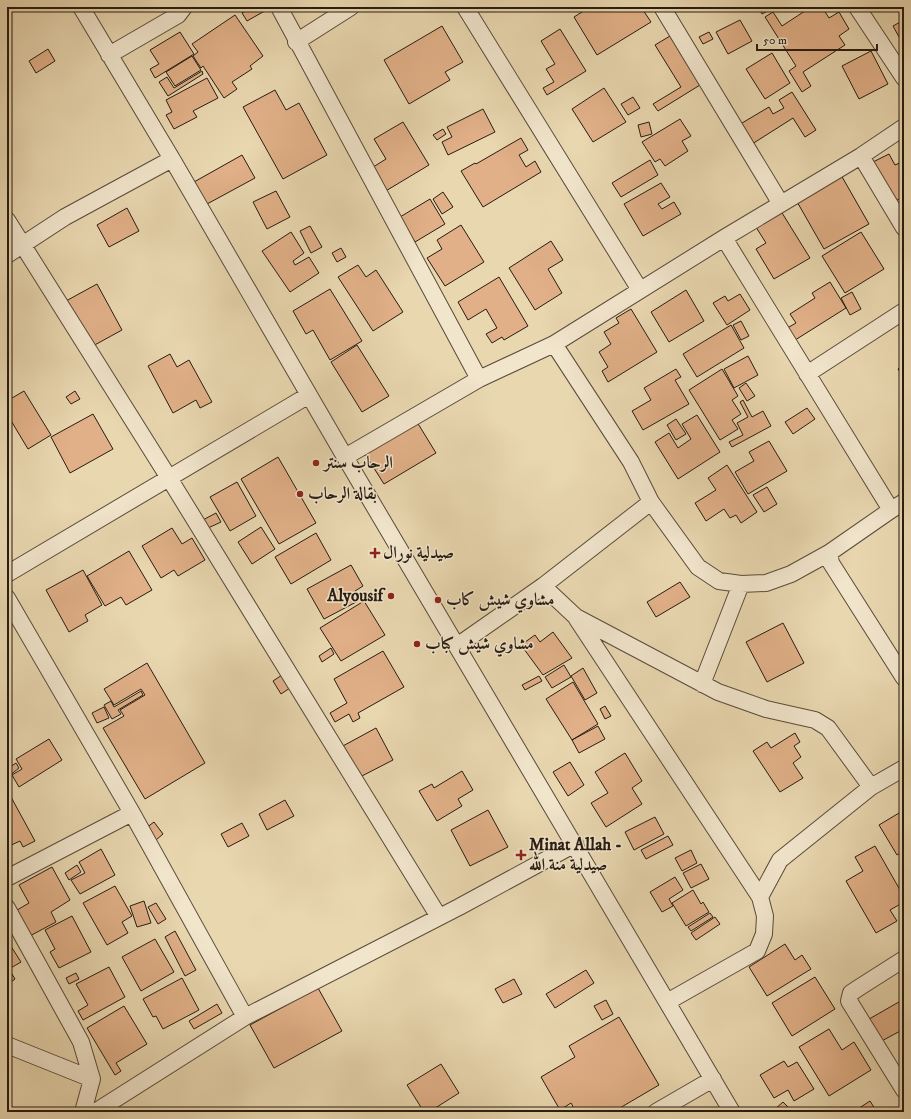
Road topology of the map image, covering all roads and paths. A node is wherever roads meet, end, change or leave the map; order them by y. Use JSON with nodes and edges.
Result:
{"nodes":[{"id":1,"x":81,"y":7,"type":"edge"},
{"id":2,"x":184,"y":7,"type":"edge"},
{"id":3,"x":279,"y":7,"type":"edge"},
{"id":4,"x":351,"y":7,"type":"edge"},
{"id":5,"x":465,"y":7,"type":"edge"},
{"id":6,"x":662,"y":7,"type":"edge"},
{"id":7,"x":857,"y":7,"type":"edge"},
{"id":8,"x":296,"y":42,"type":"junction"},
{"id":9,"x":109,"y":55,"type":"junction"},
{"id":10,"x":904,"y":78,"type":"edge"},
{"id":11,"x":904,"y":127,"type":"edge"},
{"id":12,"x":861,"y":156,"type":"junction"},
{"id":13,"x":172,"y":159,"type":"junction"},
{"id":14,"x":781,"y":204,"type":"junction"},
{"id":15,"x":7,"y":220,"type":"edge"},
{"id":16,"x":904,"y":228,"type":"edge"},
{"id":17,"x":724,"y":238,"type":"junction"},
{"id":18,"x":23,"y":245,"type":"junction"},
{"id":19,"x":7,"y":254,"type":"edge"},
{"id":20,"x":640,"y":290,"type":"junction"},
{"id":21,"x":904,"y":311,"type":"edge"},
{"id":22,"x":554,"y":344,"type":"junction"},
{"id":23,"x":807,"y":374,"type":"junction"},
{"id":24,"x":479,"y":379,"type":"junction"},
{"id":25,"x":309,"y":395,"type":"junction"},
{"id":26,"x":345,"y":457,"type":"junction"},
{"id":27,"x":169,"y":478,"type":"junction"},
{"id":28,"x":651,"y":502,"type":"junction"},
{"id":29,"x":897,"y":506,"type":"edge"},
{"id":30,"x":829,"y":553,"type":"junction"},
{"id":31,"x":7,"y":574,"type":"edge"},
{"id":32,"x":741,"y":584,"type":"junction"},
{"id":33,"x":543,"y":586,"type":"junction"},
{"id":34,"x":7,"y":598,"type":"edge"},
{"id":35,"x":576,"y":617,"type":"junction"},
{"id":36,"x":458,"y":646,"type":"junction"},
{"id":37,"x":904,"y":678,"type":"edge"},
{"id":38,"x":702,"y":684,"type":"junction"},
{"id":39,"x":904,"y":768,"type":"edge"},
{"id":40,"x":872,"y":787,"type":"junction"},
{"id":41,"x":132,"y":813,"type":"junction"},
{"id":42,"x":575,"y":844,"type":"junction"},
{"id":43,"x":7,"y":878,"type":"edge"},
{"id":44,"x":760,"y":897,"type":"junction"},
{"id":45,"x":7,"y":908,"type":"edge"},
{"id":46,"x":439,"y":917,"type":"junction"},
{"id":47,"x":904,"y":959,"type":"edge"},
{"id":48,"x":667,"y":1002,"type":"junction"},
{"id":49,"x":245,"y":1017,"type":"junction"},
{"id":50,"x":7,"y":1045,"type":"edge"},
{"id":51,"x":92,"y":1079,"type":"junction"},
{"id":52,"x":713,"y":1079,"type":"junction"},
{"id":53,"x":904,"y":1090,"type":"edge"},
{"id":54,"x":83,"y":1112,"type":"edge"},
{"id":55,"x":95,"y":1112,"type":"edge"},
{"id":56,"x":656,"y":1112,"type":"edge"},
{"id":57,"x":732,"y":1112,"type":"edge"}],
"edges":[{"from":1,"to":9,"type":"street"},
{"from":2,"to":9,"type":"street"},
{"from":3,"to":8,"type":"street"},
{"from":4,"to":8,"type":"street"},
{"from":5,"to":20,"type":"street"},
{"from":6,"to":14,"type":"street"},
{"from":7,"to":10,"type":"street"},
{"from":8,"to":24,"type":"street"},
{"from":9,"to":13,"type":"street"},
{"from":11,"to":12,"type":"street"},
{"from":12,"to":14,"type":"street"},
{"from":12,"to":16,"type":"street"},
{"from":13,"to":18,"type":"street"},
{"from":13,"to":25,"type":"street"},
{"from":14,"to":17,"type":"street"},
{"from":15,"to":18,"type":"street"},
{"from":17,"to":20,"type":"street"},
{"from":17,"to":23,"type":"street"},
{"from":18,"to":19,"type":"street"},
{"from":18,"to":27,"type":"street"},
{"from":20,"to":22,"type":"street"},
{"from":21,"to":23,"type":"street"},
{"from":22,"to":24,"type":"street"},
{"from":22,"to":28,"type":"street"},
{"from":23,"to":29,"type":"street"},
{"from":24,"to":26,"type":"street"},
{"from":25,"to":26,"type":"street"},
{"from":25,"to":27,"type":"street"},
{"from":26,"to":36,"type":"street"},
{"from":27,"to":31,"type":"street"},
{"from":27,"to":46,"type":"street"},
{"from":28,"to":32,"type":"street"},
{"from":28,"to":33,"type":"street"},
{"from":29,"to":30,"type":"street"},
{"from":30,"to":32,"type":"street"},
{"from":30,"to":37,"type":"street"},
{"from":32,"to":38,"type":"street"},
{"from":33,"to":35,"type":"street"},
{"from":33,"to":36,"type":"street"},
{"from":34,"to":41,"type":"street"},
{"from":35,"to":38,"type":"street"},
{"from":35,"to":44,"type":"street"},
{"from":36,"to":42,"type":"street"},
{"from":38,"to":40,"type":"street"},
{"from":39,"to":40,"type":"street"},
{"from":40,"to":44,"type":"street"},
{"from":41,"to":43,"type":"street"},
{"from":41,"to":49,"type":"street"},
{"from":42,"to":46,"type":"street"},
{"from":42,"to":48,"type":"street"},
{"from":44,"to":48,"type":"street"},
{"from":45,"to":51,"type":"street"},
{"from":46,"to":49,"type":"street"},
{"from":47,"to":53,"type":"street"},
{"from":48,"to":52,"type":"street"},
{"from":49,"to":55,"type":"street"},
{"from":50,"to":51,"type":"street"},
{"from":51,"to":54,"type":"street"},
{"from":52,"to":56,"type":"street"},
{"from":52,"to":57,"type":"street"}]}
